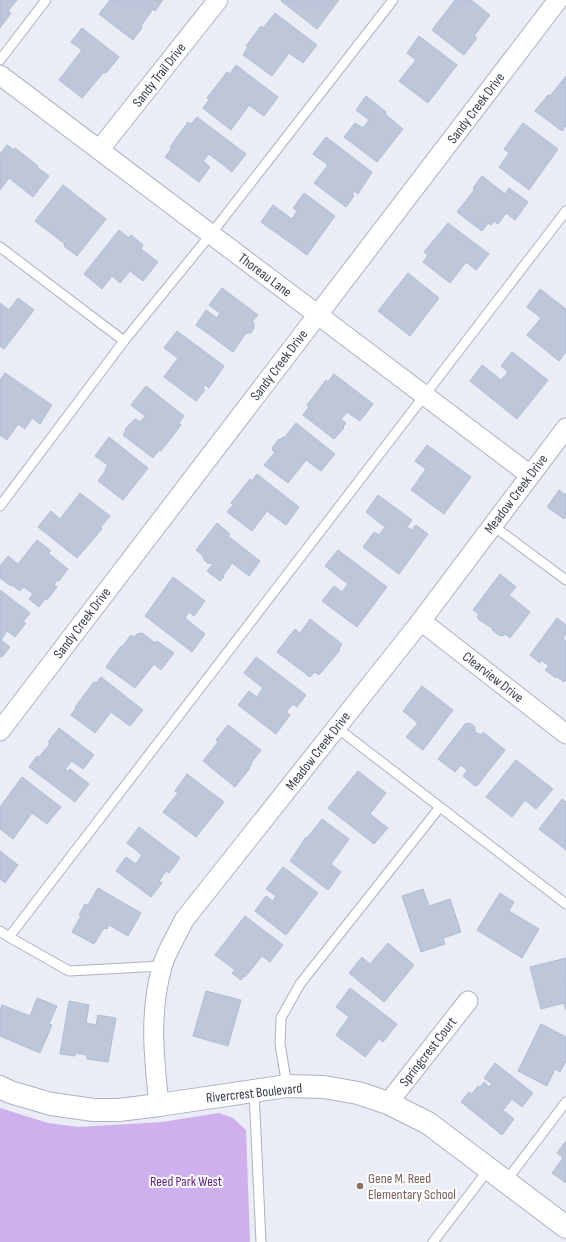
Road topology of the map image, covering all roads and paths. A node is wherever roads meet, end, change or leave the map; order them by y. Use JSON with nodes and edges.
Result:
{"nodes":[{"id":1,"x":46,"y":0,"type":"edge"},
{"id":2,"x":218,"y":0,"type":"edge"},
{"id":3,"x":393,"y":0,"type":"edge"},
{"id":4,"x":558,"y":0,"type":"edge"},
{"id":5,"x":0,"y":60,"type":"edge"},
{"id":6,"x":0,"y":75,"type":"edge"},
{"id":7,"x":99,"y":150,"type":"junction"},
{"id":8,"x":566,"y":212,"type":"edge"},
{"id":9,"x":211,"y":234,"type":"junction"},
{"id":10,"x":0,"y":247,"type":"edge"},
{"id":11,"x":318,"y":315,"type":"junction"},
{"id":12,"x":124,"y":341,"type":"junction"},
{"id":13,"x":424,"y":396,"type":"junction"},
{"id":14,"x":566,"y":428,"type":"edge"},
{"id":15,"x":530,"y":475,"type":"junction"},
{"id":16,"x":0,"y":506,"type":"edge"},
{"id":17,"x":492,"y":525,"type":"junction"},
{"id":18,"x":566,"y":580,"type":"edge"},
{"id":19,"x":421,"y":621,"type":"junction"},
{"id":20,"x":336,"y":727,"type":"junction"},
{"id":21,"x":0,"y":731,"type":"edge"},
{"id":22,"x":566,"y":734,"type":"edge"},
{"id":23,"x":440,"y":807,"type":"junction"},
{"id":24,"x":566,"y":904,"type":"edge"},
{"id":25,"x":0,"y":931,"type":"edge"},
{"id":26,"x":9,"y":938,"type":"junction"},
{"id":27,"x":162,"y":966,"type":"junction"},
{"id":28,"x":468,"y":1001,"type":"dead end"},
{"id":29,"x":287,"y":1086,"type":"junction"},
{"id":30,"x":0,"y":1087,"type":"edge"},
{"id":31,"x":254,"y":1091,"type":"junction"},
{"id":32,"x":566,"y":1102,"type":"edge"},
{"id":33,"x":388,"y":1103,"type":"junction"},
{"id":34,"x":159,"y":1105,"type":"junction"},
{"id":35,"x":498,"y":1175,"type":"junction"},
{"id":36,"x":566,"y":1227,"type":"edge"},
{"id":37,"x":261,"y":1242,"type":"edge"},
{"id":38,"x":433,"y":1242,"type":"edge"}],
"edges":[{"from":1,"to":5,"type":"lane"},
{"from":2,"to":7,"type":"street","name":"Sandy Trail Drive"},
{"from":3,"to":9,"type":"lane"},
{"from":4,"to":11,"type":"street","name":"Sandy Creek Drive"},
{"from":6,"to":7,"type":"street","name":"Thoreau Lane"},
{"from":7,"to":9,"type":"street","name":"Thoreau Lane"},
{"from":8,"to":13,"type":"lane"},
{"from":9,"to":11,"type":"street","name":"Thoreau Lane"},
{"from":9,"to":12,"type":"lane"},
{"from":10,"to":12,"type":"lane"},
{"from":11,"to":13,"type":"street","name":"Thoreau Lane"},
{"from":11,"to":21,"type":"street","name":"Sandy Creek Drive"},
{"from":12,"to":16,"type":"lane"},
{"from":13,"to":15,"type":"street","name":"Thoreau Lane"},
{"from":13,"to":26,"type":"lane"},
{"from":14,"to":15,"type":"street","name":"Meadow Creek Drive"},
{"from":15,"to":17,"type":"street","name":"Meadow Creek Drive"},
{"from":17,"to":18,"type":"lane"},
{"from":17,"to":19,"type":"street","name":"Meadow Creek Drive"},
{"from":19,"to":20,"type":"street","name":"Meadow Creek Drive"},
{"from":19,"to":22,"type":"street","name":"Clearview Drive"},
{"from":20,"to":23,"type":"lane"},
{"from":20,"to":27,"type":"street","name":"Meadow Creek Drive"},
{"from":23,"to":24,"type":"lane"},
{"from":23,"to":29,"type":"lane"},
{"from":25,"to":26,"type":"lane"},
{"from":26,"to":27,"type":"lane"},
{"from":27,"to":34,"type":"street","name":"Meadow Creek Drive"},
{"from":28,"to":33,"type":"street","name":"Springcrest Court"},
{"from":29,"to":31,"type":"street","name":"Rivercrest Boulevard"},
{"from":29,"to":33,"type":"street","name":"Rivercrest Boulevard"},
{"from":30,"to":34,"type":"street","name":"Rivercrest Boulevard"},
{"from":31,"to":34,"type":"street","name":"Rivercrest Boulevard"},
{"from":31,"to":37,"type":"lane"},
{"from":32,"to":35,"type":"lane"},
{"from":33,"to":35,"type":"street","name":"Rivercrest Boulevard"},
{"from":35,"to":36,"type":"street","name":"Rivercrest Boulevard"},
{"from":35,"to":38,"type":"lane"}]}
